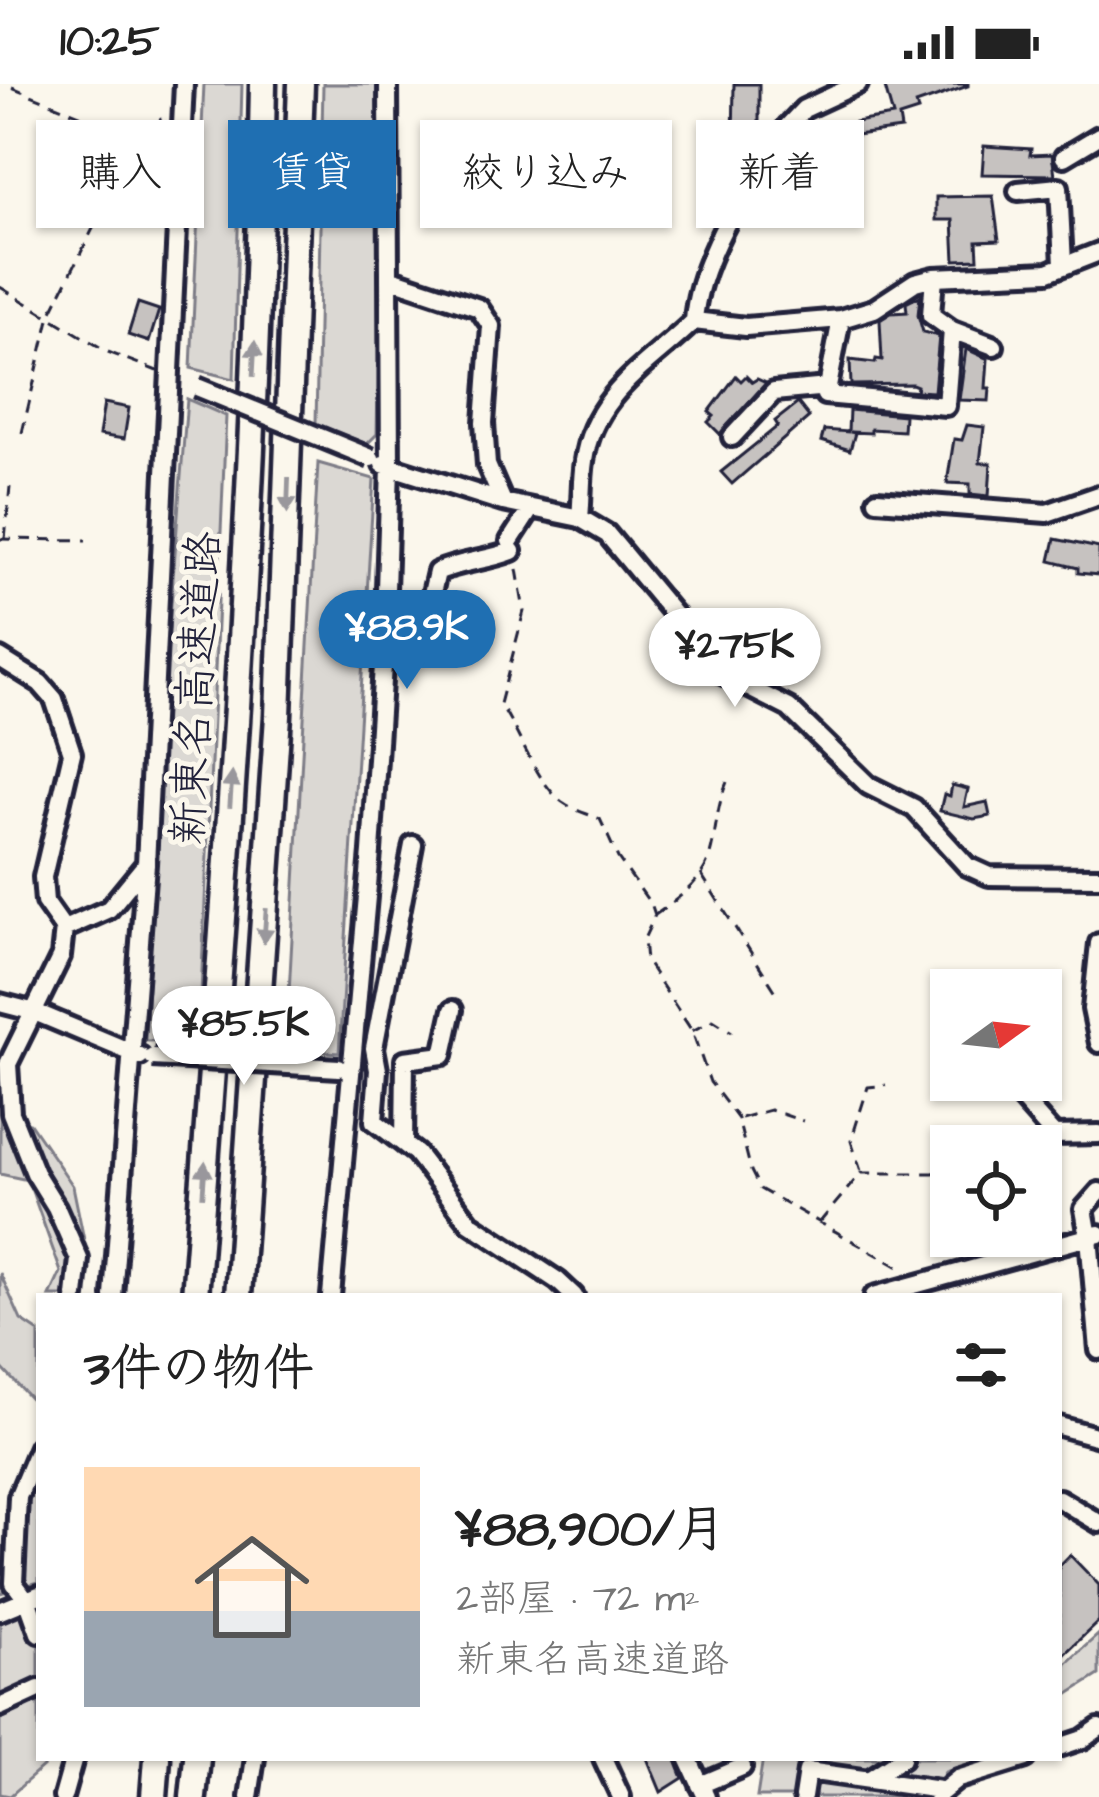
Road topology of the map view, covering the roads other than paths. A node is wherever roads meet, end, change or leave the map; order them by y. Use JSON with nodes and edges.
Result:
{"nodes":[{"id":1,"x":184,"y":84,"type":"edge"},
{"id":2,"x":263,"y":84,"type":"edge"},
{"id":3,"x":301,"y":84,"type":"edge"},
{"id":4,"x":388,"y":84,"type":"edge"},
{"id":5,"x":858,"y":84,"type":"edge"},
{"id":6,"x":1099,"y":136,"type":"edge"},
{"id":7,"x":1064,"y":157,"type":"dead end"},
{"id":8,"x":1018,"y":191,"type":"dead end"},
{"id":9,"x":1099,"y":252,"type":"edge"},
{"id":10,"x":1063,"y":264,"type":"junction"},
{"id":11,"x":934,"y":277,"type":"junction"},
{"id":12,"x":389,"y":278,"type":"junction"},
{"id":13,"x":842,"y":319,"type":"junction"},
{"id":14,"x":694,"y":321,"type":"junction"},
{"id":15,"x":952,"y":330,"type":"junction"},
{"id":16,"x":994,"y":346,"type":"dead end"},
{"id":17,"x":172,"y":376,"type":"junction"},
{"id":18,"x":828,"y":387,"type":"junction"},
{"id":19,"x":731,"y":437,"type":"dead end"},
{"id":20,"x":389,"y":467,"type":"junction"},
{"id":21,"x":1099,"y":495,"type":"edge"},
{"id":22,"x":877,"y":500,"type":"dead end"},
{"id":23,"x":503,"y":502,"type":"junction"},
{"id":24,"x":530,"y":510,"type":"junction"},
{"id":25,"x":580,"y":518,"type":"junction"},
{"id":26,"x":384,"y":650,"type":"junction"},
{"id":27,"x":0,"y":658,"type":"edge"},
{"id":28,"x":413,"y":845,"type":"dead end"},
{"id":29,"x":146,"y":865,"type":"junction"},
{"id":30,"x":1099,"y":877,"type":"edge"},
{"id":31,"x":64,"y":929,"type":"junction"},
{"id":32,"x":1099,"y":944,"type":"edge"},
{"id":33,"x":0,"y":1003,"type":"edge"},
{"id":34,"x":453,"y":1010,"type":"dead end"},
{"id":35,"x":35,"y":1012,"type":"junction"},
{"id":36,"x":1099,"y":1043,"type":"edge"},
{"id":37,"x":143,"y":1056,"type":"junction"},
{"id":38,"x":345,"y":1068,"type":"junction"},
{"id":39,"x":378,"y":1070,"type":"junction"},
{"id":40,"x":1024,"y":1101,"type":"edge"},
{"id":41,"x":1099,"y":1111,"type":"edge"},
{"id":42,"x":1099,"y":1131,"type":"edge"},
{"id":43,"x":404,"y":1144,"type":"junction"},
{"id":44,"x":1099,"y":1192,"type":"edge"},
{"id":45,"x":1094,"y":1235,"type":"edge"},
{"id":46,"x":923,"y":1289,"type":"edge"},
{"id":47,"x":75,"y":1293,"type":"edge"},
{"id":48,"x":112,"y":1293,"type":"edge"},
{"id":49,"x":195,"y":1293,"type":"edge"},
{"id":50,"x":238,"y":1293,"type":"edge"},
{"id":51,"x":331,"y":1293,"type":"edge"},
{"id":52,"x":571,"y":1293,"type":"edge"},
{"id":53,"x":1099,"y":1351,"type":"edge"},
{"id":54,"x":1062,"y":1427,"type":"edge"},
{"id":55,"x":1099,"y":1437,"type":"edge"},
{"id":56,"x":36,"y":1455,"type":"edge"},
{"id":57,"x":1062,"y":1501,"type":"edge"},
{"id":58,"x":1099,"y":1523,"type":"edge"},
{"id":59,"x":33,"y":1598,"type":"edge"},
{"id":60,"x":3,"y":1606,"type":"edge"},
{"id":61,"x":36,"y":1690,"type":"edge"},
{"id":62,"x":0,"y":1708,"type":"edge"},
{"id":63,"x":1099,"y":1728,"type":"edge"},
{"id":64,"x":1062,"y":1746,"type":"edge"},
{"id":65,"x":73,"y":1761,"type":"edge"},
{"id":66,"x":157,"y":1761,"type":"edge"},
{"id":67,"x":197,"y":1761,"type":"edge"},
{"id":68,"x":255,"y":1761,"type":"edge"},
{"id":69,"x":604,"y":1761,"type":"edge"},
{"id":70,"x":689,"y":1761,"type":"edge"},
{"id":71,"x":897,"y":1761,"type":"edge"},
{"id":72,"x":1017,"y":1761,"type":"edge"},
{"id":73,"x":808,"y":1764,"type":"edge"},
{"id":74,"x":742,"y":1767,"type":"dead end"},
{"id":75,"x":870,"y":1779,"type":"junction"},
{"id":76,"x":890,"y":1790,"type":"edge"},
{"id":77,"x":703,"y":1791,"type":"edge"},
{"id":78,"x":938,"y":1794,"type":"edge"},
{"id":79,"x":63,"y":1797,"type":"edge"},
{"id":80,"x":154,"y":1797,"type":"edge"},
{"id":81,"x":193,"y":1797,"type":"edge"},
{"id":82,"x":249,"y":1797,"type":"edge"},
{"id":83,"x":621,"y":1797,"type":"edge"},
{"id":84,"x":803,"y":1797,"type":"edge"}],
"edges":[{"from":1,"to":17,"type":"street"},
{"from":49,"to":2,"type":"highway","name":"新東名高速道路","one_way":true},
{"from":3,"to":50,"type":"highway","name":"新東名高速道路","one_way":true},
{"from":4,"to":12,"type":"street"},
{"from":5,"to":14,"type":"street"},
{"from":6,"to":7,"type":"street"},
{"from":8,"to":10,"type":"street"},
{"from":9,"to":10,"type":"street"},
{"from":10,"to":11,"type":"street"},
{"from":11,"to":13,"type":"street"},
{"from":11,"to":15,"type":"street"},
{"from":12,"to":20,"type":"street"},
{"from":12,"to":23,"type":"street"},
{"from":13,"to":14,"type":"street"},
{"from":13,"to":18,"type":"street"},
{"from":14,"to":25,"type":"street"},
{"from":15,"to":16,"type":"street"},
{"from":15,"to":18,"type":"street"},
{"from":17,"to":20,"type":"street","bridge":true},
{"from":17,"to":29,"type":"street"},
{"from":18,"to":19,"type":"street"},
{"from":20,"to":23,"type":"street"},
{"from":20,"to":26,"type":"street"},
{"from":21,"to":22,"type":"street"},
{"from":23,"to":24,"type":"street"},
{"from":24,"to":25,"type":"street"},
{"from":24,"to":26,"type":"street"},
{"from":25,"to":30,"type":"street"},
{"from":26,"to":38,"type":"street"},
{"from":27,"to":31,"type":"street"},
{"from":28,"to":39,"type":"street"},
{"from":29,"to":31,"type":"street"},
{"from":29,"to":37,"type":"street"},
{"from":31,"to":35,"type":"street"},
{"from":32,"to":36,"type":"street"},
{"from":33,"to":35,"type":"street"},
{"from":34,"to":43,"type":"street"},
{"from":35,"to":37,"type":"street"},
{"from":35,"to":47,"type":"street"},
{"from":37,"to":38,"type":"street","bridge":true},
{"from":37,"to":48,"type":"street"},
{"from":38,"to":39,"type":"street"},
{"from":38,"to":51,"type":"street"},
{"from":39,"to":43,"type":"street"},
{"from":40,"to":42,"type":"street"},
{"from":41,"to":42,"type":"street"},
{"from":43,"to":52,"type":"street"},
{"from":44,"to":45,"type":"street"},
{"from":45,"to":46,"type":"street"},
{"from":45,"to":53,"type":"street"},
{"from":54,"to":55,"type":"street"},
{"from":56,"to":59,"type":"street"},
{"from":57,"to":58,"type":"street"},
{"from":59,"to":60,"type":"street"},
{"from":61,"to":62,"type":"street"},
{"from":63,"to":64,"type":"street"},
{"from":65,"to":79,"type":"street"},
{"from":66,"to":80,"type":"highway"},
{"from":67,"to":81,"type":"highway"},
{"from":68,"to":82,"type":"street"},
{"from":69,"to":83,"type":"street"},
{"from":70,"to":77,"type":"street"},
{"from":71,"to":75,"type":"street"},
{"from":72,"to":78,"type":"street"},
{"from":73,"to":75,"type":"street"},
{"from":73,"to":84,"type":"street"},
{"from":74,"to":77,"type":"street"},
{"from":75,"to":76,"type":"street"},
{"from":76,"to":78,"type":"street"}]}
